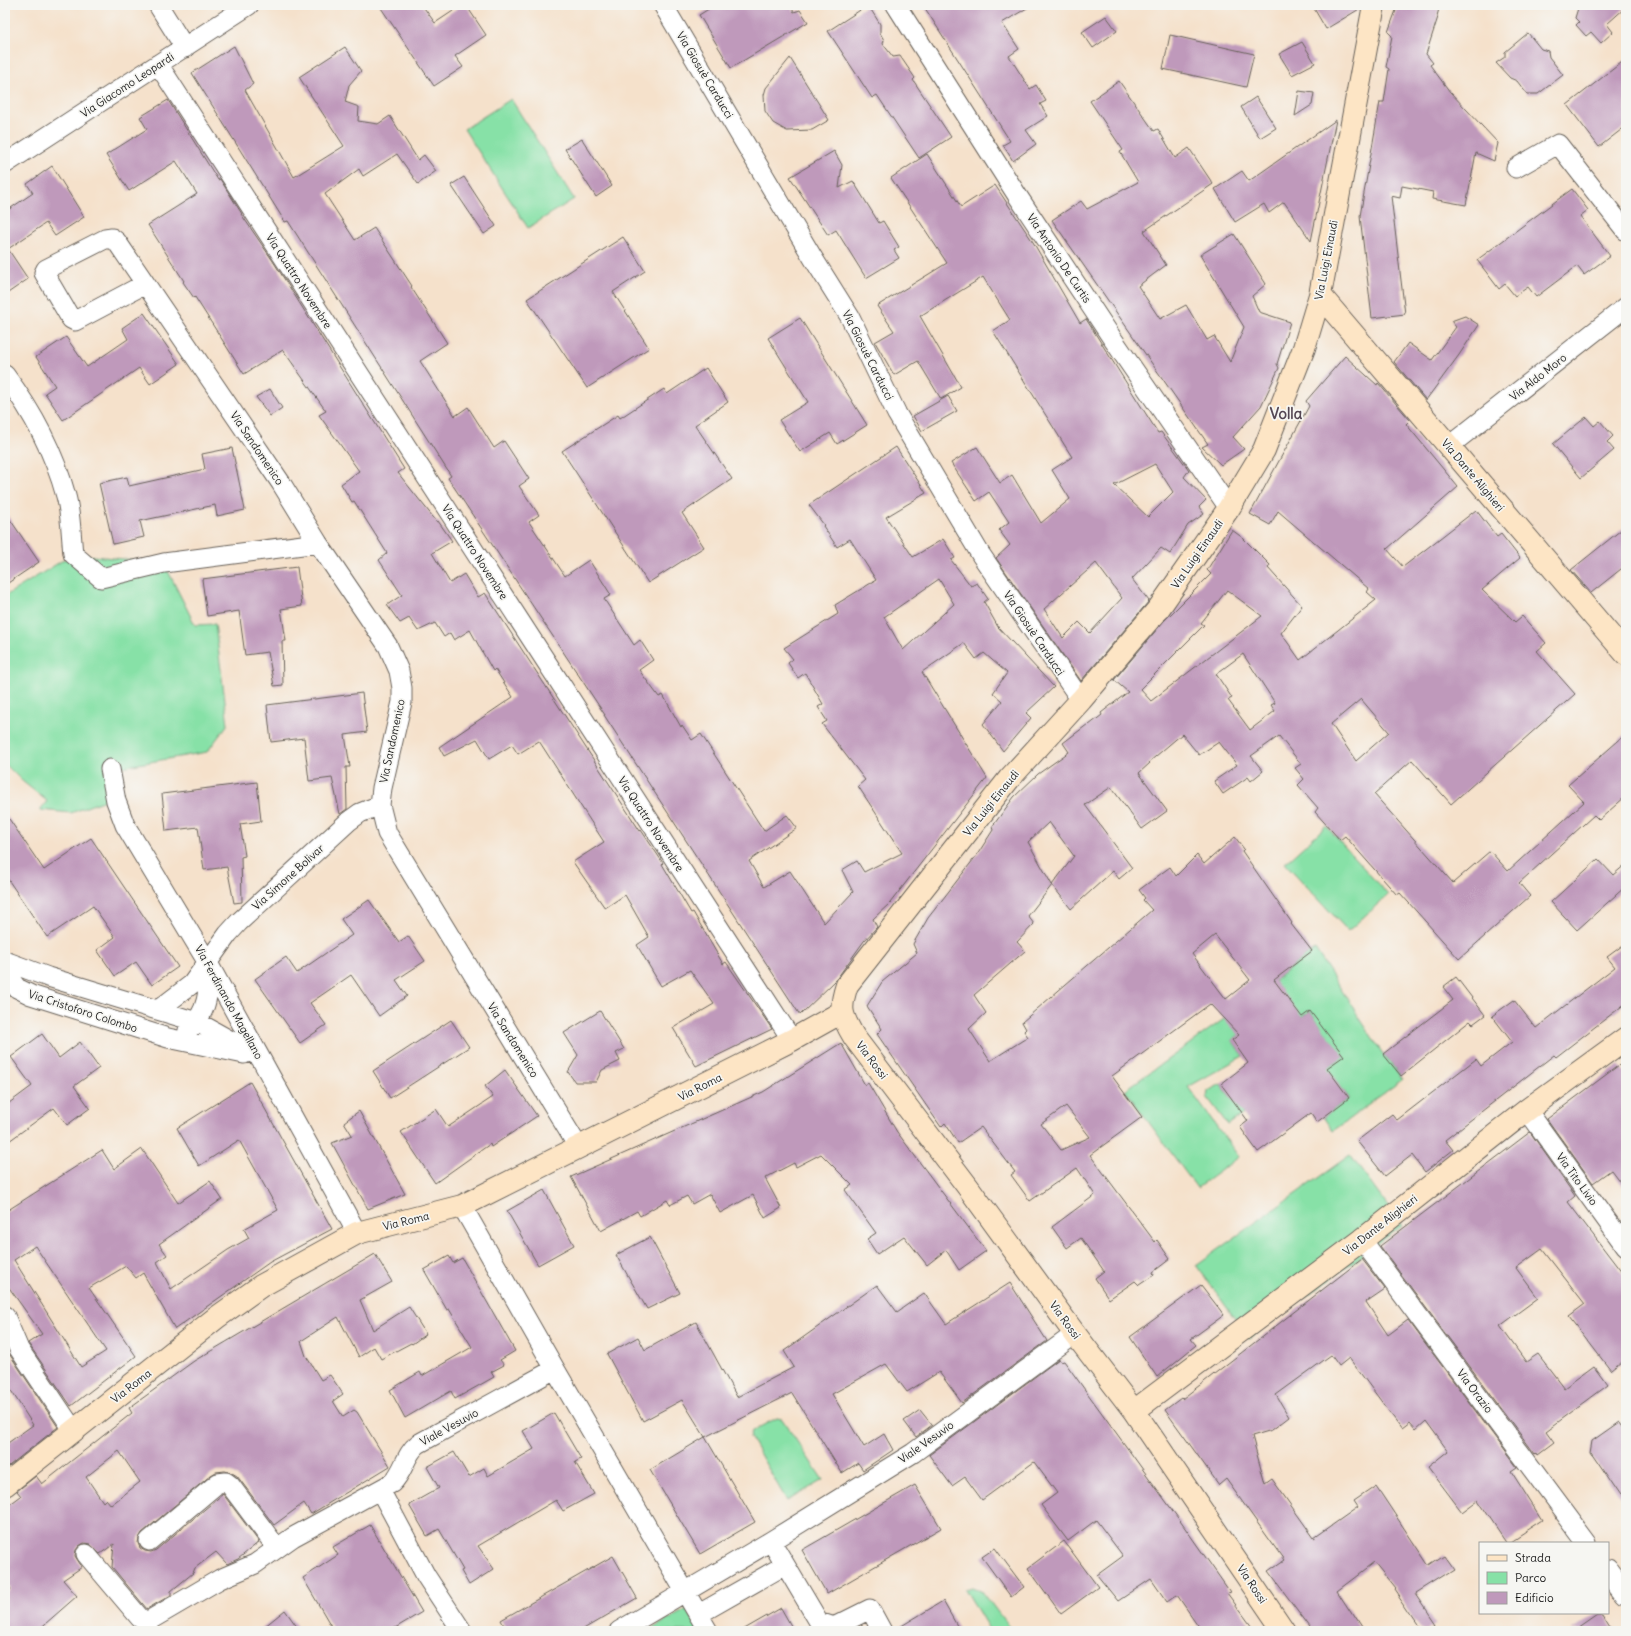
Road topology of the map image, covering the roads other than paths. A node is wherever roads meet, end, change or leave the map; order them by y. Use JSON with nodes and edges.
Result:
{"nodes":[{"id":1,"x":158,"y":5,"type":"edge"},
{"id":2,"x":249,"y":5,"type":"edge"},
{"id":3,"x":663,"y":5,"type":"edge"},
{"id":4,"x":896,"y":5,"type":"edge"},
{"id":5,"x":1374,"y":5,"type":"edge"},
{"id":6,"x":185,"y":48,"type":"junction"},
{"id":7,"x":158,"y":64,"type":"junction"},
{"id":8,"x":8,"y":155,"type":"edge"},
{"id":9,"x":1516,"y":168,"type":"dead end"},
{"id":10,"x":1626,"y":231,"type":"edge"},
{"id":11,"x":145,"y":284,"type":"junction"},
{"id":12,"x":1320,"y":295,"type":"junction"},
{"id":13,"x":1626,"y":307,"type":"edge"},
{"id":14,"x":5,"y":375,"type":"edge"},
{"id":15,"x":1449,"y":446,"type":"junction"},
{"id":16,"x":1229,"y":508,"type":"junction"},
{"id":17,"x":318,"y":543,"type":"junction"},
{"id":18,"x":1626,"y":654,"type":"edge"},
{"id":19,"x":1081,"y":700,"type":"junction"},
{"id":20,"x":110,"y":769,"type":"dead end"},
{"id":21,"x":380,"y":805,"type":"junction"},
{"id":22,"x":5,"y":961,"type":"edge"},
{"id":23,"x":208,"y":963,"type":"junction"},
{"id":24,"x":5,"y":972,"type":"edge"},
{"id":25,"x":158,"y":1010,"type":"junction"},
{"id":26,"x":842,"y":1012,"type":"junction"},
{"id":27,"x":198,"y":1022,"type":"junction"},
{"id":28,"x":168,"y":1038,"type":"junction"},
{"id":29,"x":1626,"y":1038,"type":"edge"},
{"id":30,"x":792,"y":1040,"type":"junction"},
{"id":31,"x":260,"y":1057,"type":"junction"},
{"id":32,"x":1527,"y":1110,"type":"junction"},
{"id":33,"x":579,"y":1148,"type":"junction"},
{"id":34,"x":462,"y":1206,"type":"junction"},
{"id":35,"x":357,"y":1234,"type":"junction"},
{"id":36,"x":1362,"y":1240,"type":"junction"},
{"id":37,"x":1626,"y":1247,"type":"edge"},
{"id":38,"x":5,"y":1316,"type":"edge"},
{"id":39,"x":1075,"y":1334,"type":"junction"},
{"id":40,"x":555,"y":1369,"type":"junction"},
{"id":41,"x":1134,"y":1411,"type":"junction"},
{"id":42,"x":74,"y":1431,"type":"junction"},
{"id":43,"x":5,"y":1485,"type":"edge"},
{"id":44,"x":380,"y":1490,"type":"junction"},
{"id":45,"x":149,"y":1541,"type":"dead end"},
{"id":46,"x":770,"y":1541,"type":"junction"},
{"id":47,"x":1586,"y":1542,"type":"edge"},
{"id":48,"x":277,"y":1548,"type":"junction"},
{"id":49,"x":86,"y":1554,"type":"dead end"},
{"id":50,"x":785,"y":1564,"type":"junction"},
{"id":51,"x":1609,"y":1572,"type":"edge"},
{"id":52,"x":685,"y":1591,"type":"junction"},
{"id":53,"x":1626,"y":1595,"type":"edge"},
{"id":54,"x":698,"y":1614,"type":"junction"},
{"id":55,"x":835,"y":1629,"type":"edge"},
{"id":56,"x":462,"y":1631,"type":"edge"},
{"id":57,"x":618,"y":1631,"type":"edge"},
{"id":58,"x":708,"y":1631,"type":"edge"},
{"id":59,"x":882,"y":1631,"type":"edge"},
{"id":60,"x":1284,"y":1631,"type":"edge"}],
"edges":[{"from":1,"to":6,"type":"street"},
{"from":2,"to":6,"type":"street","name":"Via Giacomo Leopardi"},
{"from":3,"to":19,"type":"street","name":"Via Giosuè Carducci"},
{"from":4,"to":16,"type":"street","name":"Via Antonio De Curtis"},
{"from":5,"to":12,"type":"street","name":"Via Luigi Einaudi"},
{"from":6,"to":7,"type":"street","name":"Via Giacomo Leopardi"},
{"from":7,"to":8,"type":"street","name":"Via Giacomo Leopardi"},
{"from":7,"to":30,"type":"street","name":"Via Quattro Novembre"},
{"from":9,"to":10,"type":"street"},
{"from":11,"to":11,"type":"street","name":"Via Sandomenico"},
{"from":11,"to":17,"type":"street","name":"Via Sandomenico"},
{"from":12,"to":15,"type":"street","name":"Via Dante Alighieri"},
{"from":12,"to":16,"type":"street","name":"Via Luigi Einaudi"},
{"from":13,"to":15,"type":"street","name":"Via Aldo Moro"},
{"from":14,"to":17,"type":"street"},
{"from":15,"to":18,"type":"street","name":"Via Dante Alighieri"},
{"from":16,"to":19,"type":"street","name":"Via Luigi Einaudi"},
{"from":17,"to":21,"type":"street","name":"Via Sandomenico"},
{"from":19,"to":26,"type":"street","name":"Via Luigi Einaudi"},
{"from":20,"to":23,"type":"street","name":"Via Ferdinando Magellano"},
{"from":21,"to":23,"type":"street","name":"Via Simone Bolivar"},
{"from":21,"to":33,"type":"street","name":"Via Sandomenico"},
{"from":22,"to":25,"type":"street","name":"Via Cristoforo Colombo"},
{"from":23,"to":25,"type":"street"},
{"from":23,"to":27,"type":"street"},
{"from":23,"to":31,"type":"street","name":"Via Ferdinando Magellano"},
{"from":24,"to":28,"type":"street","name":"Via Cristoforo Colombo"},
{"from":25,"to":27,"type":"street","name":"Via Cristoforo Colombo"},
{"from":26,"to":30,"type":"street","name":"Via Roma"},
{"from":26,"to":39,"type":"street","name":"Via Rossi"},
{"from":27,"to":28,"type":"street"},
{"from":27,"to":31,"type":"street","name":"Via Cristoforo Colombo"},
{"from":28,"to":31,"type":"street","name":"Via Cristoforo Colombo"},
{"from":29,"to":32,"type":"street","name":"Via Dante Alighieri"},
{"from":30,"to":33,"type":"street","name":"Via Roma"},
{"from":31,"to":35,"type":"street","name":"Via Ferdinando Magellano"},
{"from":32,"to":36,"type":"street","name":"Via Dante Alighieri"},
{"from":32,"to":37,"type":"street","name":"Via Tito Livio"},
{"from":33,"to":34,"type":"street","name":"Via Roma"},
{"from":34,"to":35,"type":"street","name":"Via Roma"},
{"from":34,"to":40,"type":"street"},
{"from":35,"to":42,"type":"street","name":"Via Roma"},
{"from":36,"to":41,"type":"street","name":"Via Dante Alighieri"},
{"from":36,"to":47,"type":"street","name":"Via Orazio"},
{"from":38,"to":42,"type":"street"},
{"from":39,"to":41,"type":"street","name":"Via Rossi"},
{"from":39,"to":46,"type":"street","name":"Viale Vesuvio"},
{"from":40,"to":44,"type":"street","name":"Viale Vesuvio"},
{"from":40,"to":52,"type":"street"},
{"from":41,"to":60,"type":"street","name":"Via Rossi"},
{"from":42,"to":43,"type":"street","name":"Via Roma"},
{"from":44,"to":48,"type":"street","name":"Viale Vesuvio"},
{"from":44,"to":56,"type":"street"},
{"from":45,"to":48,"type":"street"},
{"from":46,"to":50,"type":"street"},
{"from":46,"to":52,"type":"street","name":"Viale Vesuvio"},
{"from":48,"to":49,"type":"street","name":"Viale Vesuvio"},
{"from":50,"to":54,"type":"street"},
{"from":50,"to":55,"type":"street"},
{"from":51,"to":53,"type":"street"},
{"from":52,"to":54,"type":"street"},
{"from":52,"to":57,"type":"street","name":"Viale Vesuvio"},
{"from":54,"to":58,"type":"street"},
{"from":55,"to":59,"type":"street"}]}
